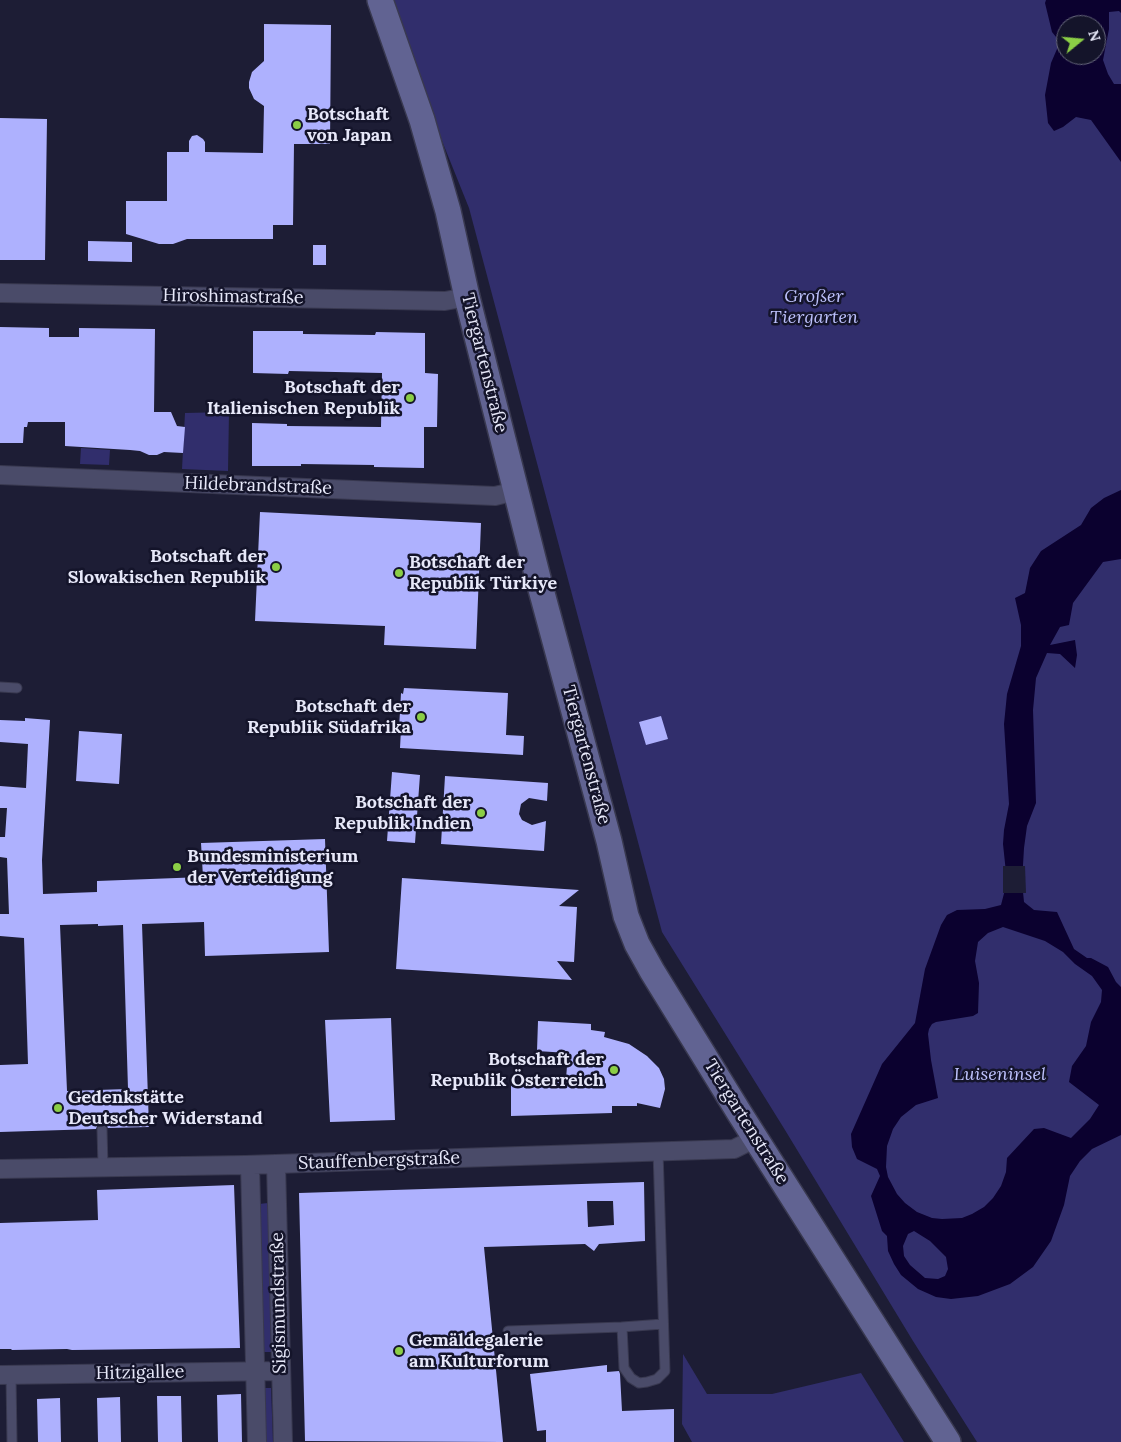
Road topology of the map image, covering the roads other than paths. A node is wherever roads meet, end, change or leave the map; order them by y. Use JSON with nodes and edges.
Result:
{"nodes":[{"id":1,"x":380,"y":0,"type":"edge"},
{"id":2,"x":0,"y":293,"type":"edge"},
{"id":3,"x":466,"y":297,"type":"junction"},
{"id":4,"x":0,"y":475,"type":"edge"},
{"id":5,"x":516,"y":491,"type":"junction"},
{"id":6,"x":0,"y":687,"type":"edge"},
{"id":7,"x":17,"y":688,"type":"dead end"},
{"id":8,"x":102,"y":1128,"type":"dead end"},
{"id":9,"x":756,"y":1138,"type":"junction"},
{"id":10,"x":658,"y":1151,"type":"junction"},
{"id":11,"x":276,"y":1164,"type":"junction"},
{"id":12,"x":250,"y":1165,"type":"junction"},
{"id":13,"x":103,"y":1167,"type":"junction"},
{"id":14,"x":0,"y":1170,"type":"edge"},
{"id":15,"x":662,"y":1324,"type":"junction"},
{"id":16,"x":622,"y":1327,"type":"junction"},
{"id":17,"x":508,"y":1331,"type":"dead end"},
{"id":18,"x":255,"y":1371,"type":"junction"},
{"id":19,"x":280,"y":1371,"type":"junction"},
{"id":20,"x":5,"y":1375,"type":"edge"},
{"id":21,"x":12,"y":1442,"type":"edge"},
{"id":22,"x":257,"y":1442,"type":"edge"},
{"id":23,"x":283,"y":1442,"type":"edge"},
{"id":24,"x":948,"y":1442,"type":"edge"}],
"edges":[{"from":1,"to":3,"type":"main road","name":"Tiergartenstraße"},
{"from":2,"to":3,"type":"street","name":"Hiroshimastraße"},
{"from":3,"to":5,"type":"main road","name":"Tiergartenstraße"},
{"from":4,"to":5,"type":"street","name":"Hildebrandstraße"},
{"from":5,"to":9,"type":"main road","name":"Tiergartenstraße"},
{"from":6,"to":7,"type":"lane"},
{"from":8,"to":13,"type":"lane"},
{"from":9,"to":10,"type":"street","name":"Stauffenbergstraße"},
{"from":9,"to":24,"type":"main road","name":"Tiergartenstraße"},
{"from":10,"to":11,"type":"street","name":"Stauffenbergstraße"},
{"from":10,"to":15,"type":"lane"},
{"from":11,"to":12,"type":"street","name":"Stauffenbergstraße"},
{"from":11,"to":19,"type":"street","name":"Sigismundstraße"},
{"from":12,"to":13,"type":"street","name":"Stauffenbergstraße"},
{"from":12,"to":18,"type":"street","name":"Sigismundstraße"},
{"from":13,"to":14,"type":"street","name":"Stauffenbergstraße"},
{"from":15,"to":16,"type":"lane"},
{"from":15,"to":16,"type":"lane"},
{"from":16,"to":17,"type":"lane"},
{"from":18,"to":19,"type":"street","name":"Hitzigallee"},
{"from":18,"to":20,"type":"street","name":"Hitzigallee"},
{"from":18,"to":22,"type":"street","name":"Sigismundstraße"},
{"from":19,"to":23,"type":"street","name":"Sigismundstraße"},
{"from":20,"to":21,"type":"lane"}]}
